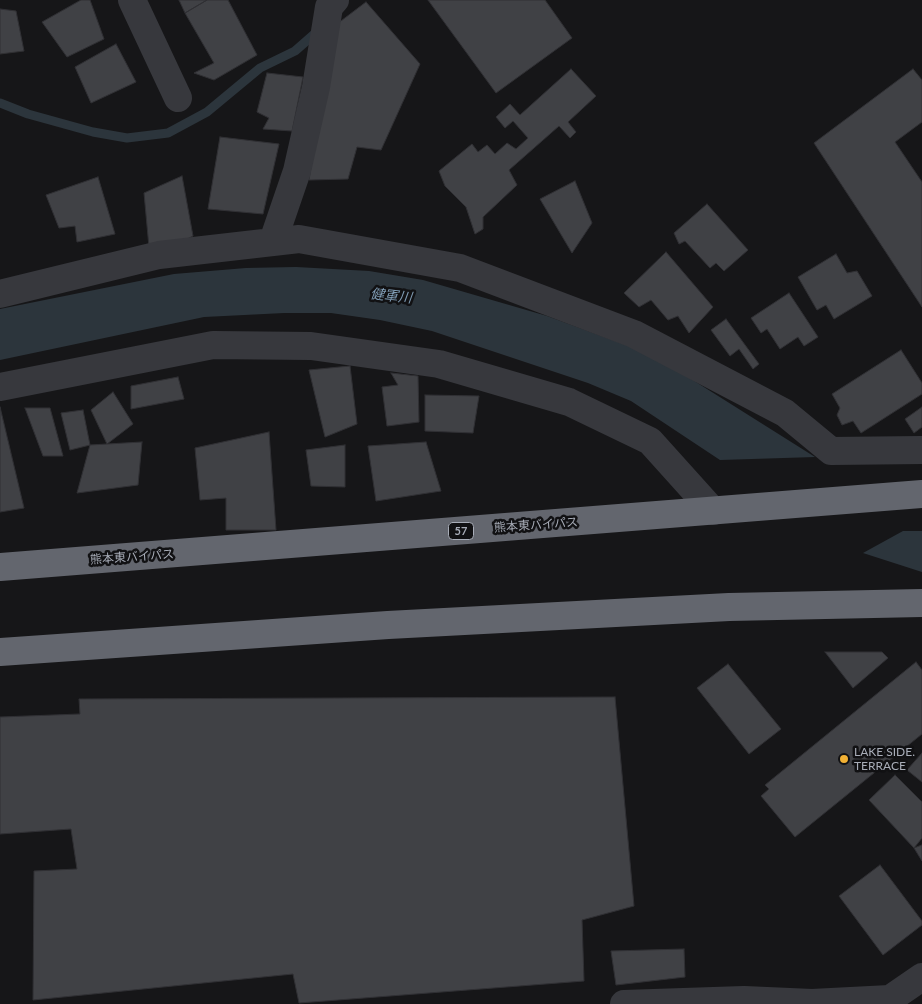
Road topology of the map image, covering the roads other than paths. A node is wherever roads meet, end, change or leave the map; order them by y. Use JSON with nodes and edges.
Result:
{"nodes":[{"id":1,"x":132,"y":0,"type":"edge"},
{"id":2,"x":334,"y":0,"type":"edge"},
{"id":3,"x":178,"y":98,"type":"dead end"},
{"id":4,"x":273,"y":241,"type":"junction"},
{"id":5,"x":0,"y":294,"type":"edge"},
{"id":6,"x":0,"y":387,"type":"edge"},
{"id":7,"x":922,"y":450,"type":"edge"},
{"id":8,"x":922,"y":494,"type":"edge"},
{"id":9,"x":713,"y":511,"type":"junction"},
{"id":10,"x":0,"y":567,"type":"edge"},
{"id":11,"x":922,"y":603,"type":"edge"},
{"id":12,"x":0,"y":652,"type":"edge"},
{"id":13,"x":922,"y":977,"type":"edge"},
{"id":14,"x":624,"y":1004,"type":"edge"},
{"id":15,"x":812,"y":1004,"type":"edge"}],
"edges":[{"from":1,"to":3,"type":"street"},
{"from":2,"to":4,"type":"street"},
{"from":4,"to":5,"type":"street"},
{"from":4,"to":7,"type":"street"},
{"from":6,"to":9,"type":"street"},
{"from":8,"to":9,"type":"highway","name":"熊本東バイパス","number":"57"},
{"from":9,"to":10,"type":"highway","name":"熊本東バイパス","number":"57"},
{"from":11,"to":12,"type":"highway"},
{"from":13,"to":15,"type":"street"},
{"from":14,"to":15,"type":"street"}]}
